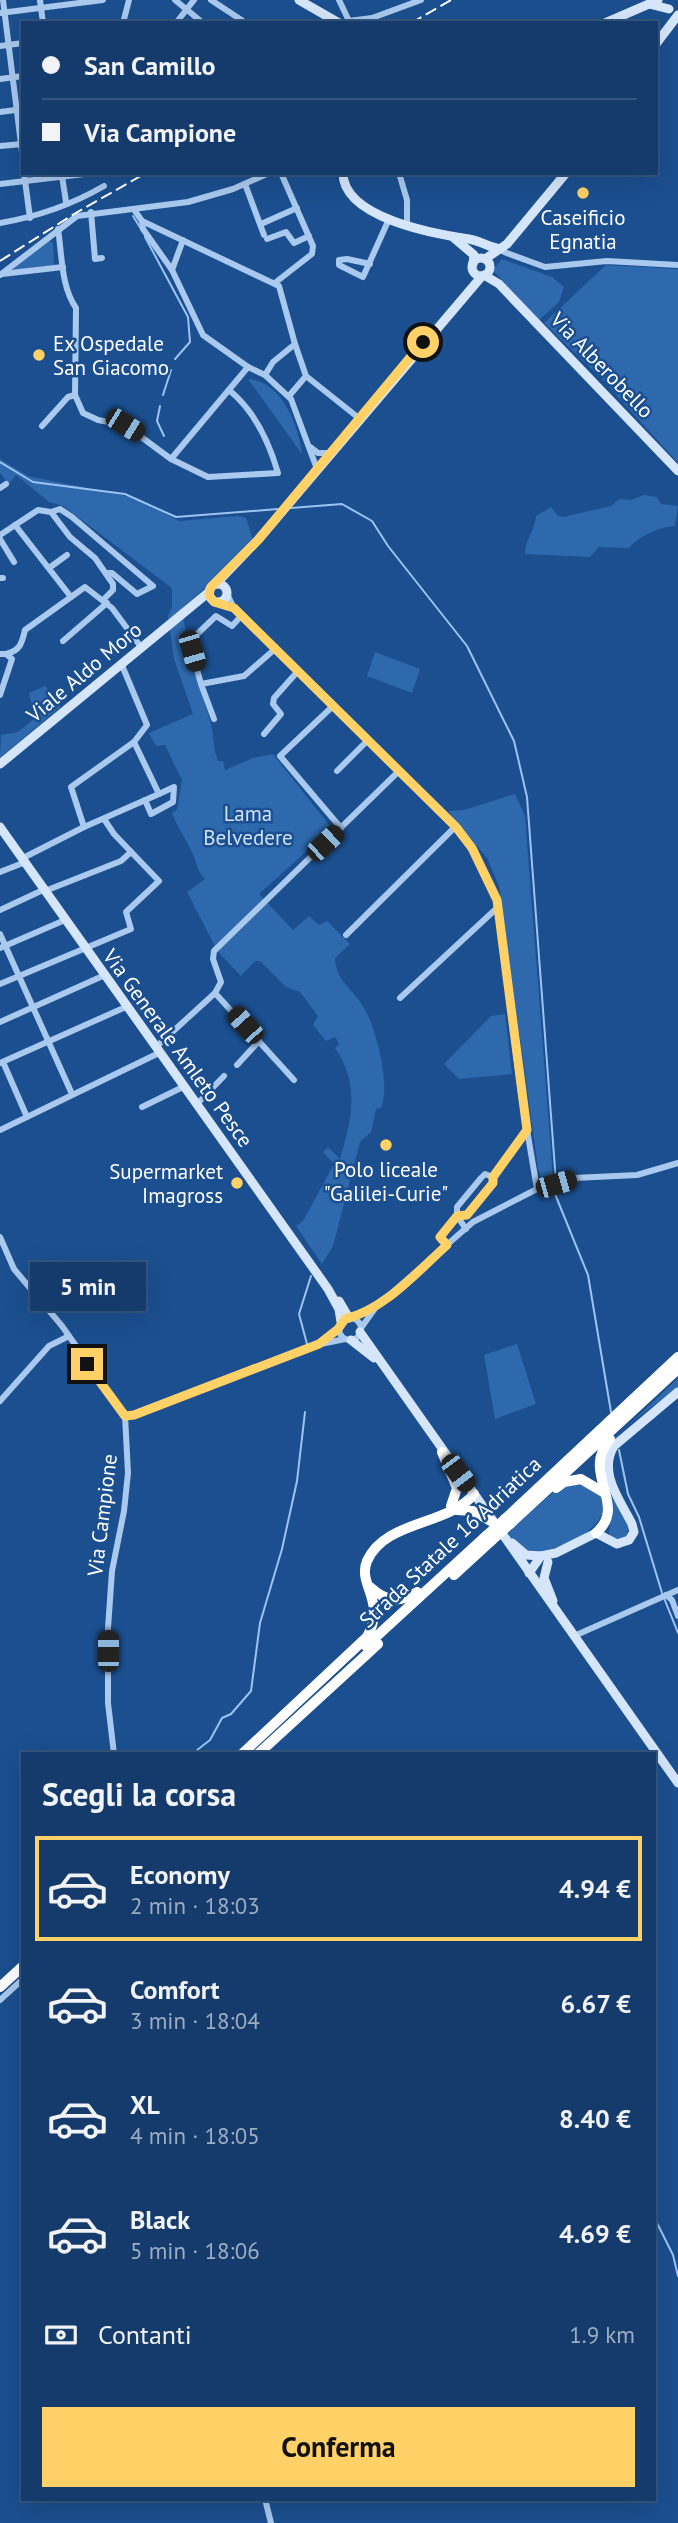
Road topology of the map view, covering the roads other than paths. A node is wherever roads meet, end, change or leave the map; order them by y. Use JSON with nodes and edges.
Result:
{"nodes":[{"id":1,"x":3,"y":0,"type":"edge"},
{"id":2,"x":103,"y":0,"type":"edge"},
{"id":3,"x":129,"y":0,"type":"edge"},
{"id":4,"x":175,"y":0,"type":"edge"},
{"id":5,"x":194,"y":0,"type":"edge"},
{"id":6,"x":211,"y":0,"type":"edge"},
{"id":7,"x":299,"y":0,"type":"edge"},
{"id":8,"x":339,"y":0,"type":"edge"},
{"id":9,"x":421,"y":0,"type":"edge"},
{"id":10,"x":659,"y":0,"type":"edge"},
{"id":11,"x":40,"y":4,"type":"edge"},
{"id":12,"x":649,"y":4,"type":"junction"},
{"id":13,"x":187,"y":9,"type":"junction"},
{"id":14,"x":673,"y":10,"type":"edge"},
{"id":15,"x":2,"y":12,"type":"edge"},
{"id":16,"x":124,"y":21,"type":"edge"},
{"id":17,"x":178,"y":21,"type":"edge"},
{"id":18,"x":201,"y":21,"type":"edge"},
{"id":19,"x":243,"y":21,"type":"edge"},
{"id":20,"x":336,"y":21,"type":"edge"},
{"id":21,"x":610,"y":21,"type":"edge"},
{"id":22,"x":658,"y":41,"type":"edge"},
{"id":23,"x":21,"y":43,"type":"edge"},
{"id":24,"x":9,"y":45,"type":"junction"},
{"id":25,"x":0,"y":46,"type":"edge"},
{"id":26,"x":21,"y":76,"type":"edge"},
{"id":27,"x":13,"y":77,"type":"junction"},
{"id":28,"x":0,"y":79,"type":"edge"},
{"id":29,"x":20,"y":109,"type":"edge"},
{"id":30,"x":0,"y":112,"type":"edge"},
{"id":31,"x":21,"y":126,"type":"edge"},
{"id":32,"x":21,"y":144,"type":"edge"},
{"id":33,"x":0,"y":146,"type":"edge"},
{"id":34,"x":62,"y":175,"type":"edge"},
{"id":35,"x":265,"y":175,"type":"edge"},
{"id":36,"x":282,"y":175,"type":"edge"},
{"id":37,"x":343,"y":175,"type":"edge"},
{"id":38,"x":400,"y":175,"type":"edge"},
{"id":39,"x":564,"y":175,"type":"edge"},
{"id":40,"x":25,"y":177,"type":"edge"},
{"id":41,"x":0,"y":184,"type":"edge"},
{"id":42,"x":245,"y":184,"type":"junction"},
{"id":43,"x":104,"y":186,"type":"dead end"},
{"id":44,"x":66,"y":202,"type":"junction"},
{"id":45,"x":297,"y":208,"type":"junction"},
{"id":46,"x":135,"y":211,"type":"junction"},
{"id":47,"x":91,"y":212,"type":"junction"},
{"id":48,"x":30,"y":218,"type":"junction"},
{"id":49,"x":389,"y":219,"type":"junction"},
{"id":50,"x":142,"y":221,"type":"junction"},
{"id":51,"x":0,"y":223,"type":"edge"},
{"id":52,"x":261,"y":224,"type":"junction"},
{"id":53,"x":407,"y":224,"type":"junction"},
{"id":54,"x":58,"y":229,"type":"junction"},
{"id":55,"x":309,"y":236,"type":"junction"},
{"id":56,"x":457,"y":238,"type":"junction"},
{"id":57,"x":183,"y":240,"type":"junction"},
{"id":58,"x":504,"y":249,"type":"junction"},
{"id":59,"x":102,"y":258,"type":"dead end"},
{"id":60,"x":370,"y":264,"type":"junction"},
{"id":61,"x":678,"y":265,"type":"edge"},
{"id":62,"x":63,"y":267,"type":"junction"},
{"id":63,"x":473,"y":267,"type":"junction"},
{"id":64,"x":485,"y":267,"type":"junction"},
{"id":65,"x":172,"y":270,"type":"junction"},
{"id":66,"x":0,"y":275,"type":"edge"},
{"id":67,"x":276,"y":282,"type":"junction"},
{"id":68,"x":466,"y":293,"type":"junction"},
{"id":69,"x":295,"y":344,"type":"junction"},
{"id":70,"x":274,"y":362,"type":"junction"},
{"id":71,"x":252,"y":369,"type":"junction"},
{"id":72,"x":265,"y":375,"type":"junction"},
{"id":73,"x":306,"y":376,"type":"junction"},
{"id":74,"x":229,"y":390,"type":"junction"},
{"id":75,"x":75,"y":395,"type":"junction"},
{"id":76,"x":289,"y":396,"type":"junction"},
{"id":77,"x":360,"y":419,"type":"junction"},
{"id":78,"x":42,"y":426,"type":"dead end"},
{"id":79,"x":308,"y":444,"type":"junction"},
{"id":80,"x":331,"y":453,"type":"junction"},
{"id":81,"x":171,"y":459,"type":"junction"},
{"id":82,"x":317,"y":469,"type":"junction"},
{"id":83,"x":678,"y":471,"type":"edge"},
{"id":84,"x":51,"y":512,"type":"junction"},
{"id":85,"x":15,"y":525,"type":"junction"},
{"id":86,"x":0,"y":537,"type":"edge"},
{"id":87,"x":67,"y":555,"type":"dead end"},
{"id":88,"x":14,"y":562,"type":"dead end"},
{"id":89,"x":236,"y":565,"type":"junction"},
{"id":90,"x":49,"y":568,"type":"junction"},
{"id":91,"x":106,"y":573,"type":"junction"},
{"id":92,"x":213,"y":588,"type":"junction"},
{"id":93,"x":228,"y":593,"type":"junction"},
{"id":94,"x":71,"y":597,"type":"junction"},
{"id":95,"x":105,"y":602,"type":"junction"},
{"id":96,"x":216,"y":602,"type":"junction"},
{"id":97,"x":234,"y":608,"type":"junction"},
{"id":98,"x":187,"y":609,"type":"junction"},
{"id":99,"x":242,"y":615,"type":"junction"},
{"id":100,"x":63,"y":641,"type":"dead end"},
{"id":101,"x":141,"y":647,"type":"junction"},
{"id":102,"x":275,"y":649,"type":"junction"},
{"id":103,"x":3,"y":654,"type":"edge"},
{"id":104,"x":121,"y":663,"type":"junction"},
{"id":105,"x":298,"y":671,"type":"junction"},
{"id":106,"x":201,"y":684,"type":"junction"},
{"id":107,"x":0,"y":695,"type":"edge"},
{"id":108,"x":333,"y":706,"type":"junction"},
{"id":109,"x":214,"y":719,"type":"dead end"},
{"id":110,"x":264,"y":734,"type":"dead end"},
{"id":111,"x":368,"y":740,"type":"junction"},
{"id":112,"x":135,"y":742,"type":"junction"},
{"id":113,"x":0,"y":764,"type":"edge"},
{"id":114,"x":337,"y":771,"type":"dead end"},
{"id":115,"x":399,"y":771,"type":"junction"},
{"id":116,"x":159,"y":794,"type":"junction"},
{"id":117,"x":145,"y":800,"type":"junction"},
{"id":118,"x":104,"y":819,"type":"junction"},
{"id":119,"x":0,"y":827,"type":"edge"},
{"id":120,"x":84,"y":827,"type":"junction"},
{"id":121,"x":456,"y":827,"type":"junction"},
{"id":122,"x":341,"y":828,"type":"junction"},
{"id":123,"x":131,"y":852,"type":"junction"},
{"id":124,"x":22,"y":861,"type":"junction"},
{"id":125,"x":0,"y":872,"type":"edge"},
{"id":126,"x":44,"y":891,"type":"junction"},
{"id":127,"x":498,"y":907,"type":"junction"},
{"id":128,"x":0,"y":910,"type":"edge"},
{"id":129,"x":65,"y":920,"type":"junction"},
{"id":130,"x":0,"y":934,"type":"edge"},
{"id":131,"x":346,"y":934,"type":"dead end"},
{"id":132,"x":3,"y":947,"type":"edge"},
{"id":133,"x":85,"y":948,"type":"junction"},
{"id":134,"x":20,"y":975,"type":"junction"},
{"id":135,"x":105,"y":975,"type":"junction"},
{"id":136,"x":0,"y":984,"type":"edge"},
{"id":137,"x":215,"y":993,"type":"junction"},
{"id":138,"x":400,"y":998,"type":"dead end"},
{"id":139,"x":128,"y":1006,"type":"junction"},
{"id":140,"x":33,"y":1007,"type":"junction"},
{"id":141,"x":0,"y":1021,"type":"edge"},
{"id":142,"x":259,"y":1041,"type":"junction"},
{"id":143,"x":48,"y":1042,"type":"junction"},
{"id":144,"x":159,"y":1049,"type":"junction"},
{"id":145,"x":1,"y":1062,"type":"edge"},
{"id":146,"x":237,"y":1065,"type":"dead end"},
{"id":147,"x":224,"y":1076,"type":"dead end"},
{"id":148,"x":294,"y":1080,"type":"dead end"},
{"id":149,"x":185,"y":1086,"type":"junction"},
{"id":150,"x":72,"y":1094,"type":"junction"},
{"id":151,"x":197,"y":1104,"type":"junction"},
{"id":152,"x":142,"y":1107,"type":"dead end"},
{"id":153,"x":27,"y":1116,"type":"junction"},
{"id":154,"x":0,"y":1130,"type":"edge"},
{"id":155,"x":527,"y":1130,"type":"junction"},
{"id":156,"x":678,"y":1163,"type":"edge"},
{"id":157,"x":493,"y":1177,"type":"junction"},
{"id":158,"x":537,"y":1189,"type":"junction"},
{"id":159,"x":457,"y":1216,"type":"junction"},
{"id":160,"x":466,"y":1229,"type":"junction"},
{"id":161,"x":0,"y":1237,"type":"edge"},
{"id":162,"x":447,"y":1245,"type":"junction"},
{"id":163,"x":377,"y":1306,"type":"junction"},
{"id":164,"x":345,"y":1322,"type":"junction"},
{"id":165,"x":361,"y":1330,"type":"junction"},
{"id":166,"x":69,"y":1336,"type":"junction"},
{"id":167,"x":348,"y":1340,"type":"junction"},
{"id":168,"x":319,"y":1344,"type":"junction"},
{"id":169,"x":678,"y":1357,"type":"edge"},
{"id":170,"x":383,"y":1366,"type":"junction"},
{"id":171,"x":678,"y":1369,"type":"edge"},
{"id":172,"x":678,"y":1375,"type":"edge"},
{"id":173,"x":678,"y":1392,"type":"edge"},
{"id":174,"x":0,"y":1401,"type":"edge"},
{"id":175,"x":125,"y":1416,"type":"junction"},
{"id":176,"x":442,"y":1452,"type":"junction"},
{"id":177,"x":474,"y":1494,"type":"junction"},
{"id":178,"x":606,"y":1494,"type":"junction"},
{"id":179,"x":453,"y":1508,"type":"junction"},
{"id":180,"x":504,"y":1522,"type":"junction"},
{"id":181,"x":596,"y":1533,"type":"junction"},
{"id":182,"x":489,"y":1539,"type":"junction"},
{"id":183,"x":506,"y":1540,"type":"junction"},
{"id":184,"x":544,"y":1559,"type":"junction"},
{"id":185,"x":529,"y":1573,"type":"junction"},
{"id":186,"x":370,"y":1587,"type":"junction"},
{"id":187,"x":678,"y":1590,"type":"edge"},
{"id":188,"x":666,"y":1595,"type":"junction"},
{"id":189,"x":557,"y":1612,"type":"junction"},
{"id":190,"x":678,"y":1616,"type":"edge"},
{"id":191,"x":574,"y":1636,"type":"junction"},
{"id":192,"x":114,"y":1752,"type":"edge"},
{"id":193,"x":246,"y":1752,"type":"edge"},
{"id":194,"x":246,"y":1752,"type":"edge"},
{"id":195,"x":260,"y":1752,"type":"edge"},
{"id":196,"x":678,"y":1783,"type":"edge"},
{"id":197,"x":21,"y":1959,"type":"edge"},
{"id":198,"x":21,"y":1968,"type":"edge"},
{"id":199,"x":0,"y":1978,"type":"edge"},
{"id":200,"x":21,"y":1981,"type":"edge"},
{"id":201,"x":0,"y":1987,"type":"edge"},
{"id":202,"x":0,"y":2000,"type":"edge"},
{"id":203,"x":266,"y":2501,"type":"edge"},
{"id":204,"x":271,"y":2523,"type":"edge"}],
"edges":[{"from":1,"to":15,"type":"street"},
{"from":2,"to":11,"type":"street"},
{"from":3,"to":16,"type":"street"},
{"from":4,"to":13,"type":"street"},
{"from":5,"to":13,"type":"street"},
{"from":6,"to":19,"type":"street"},
{"from":7,"to":20,"type":"main road"},
{"from":8,"to":9,"type":"street"},
{"from":10,"to":12,"type":"main road"},
{"from":11,"to":15,"type":"street"},
{"from":12,"to":14,"type":"main road"},
{"from":12,"to":21,"type":"main road"},
{"from":13,"to":17,"type":"street"},
{"from":13,"to":18,"type":"street"},
{"from":14,"to":22,"type":"main road"},
{"from":15,"to":24,"type":"street"},
{"from":23,"to":24,"type":"street"},
{"from":24,"to":25,"type":"street"},
{"from":24,"to":27,"type":"street"},
{"from":26,"to":27,"type":"street"},
{"from":27,"to":28,"type":"street"},
{"from":27,"to":29,"type":"street"},
{"from":29,"to":30,"type":"street"},
{"from":29,"to":31,"type":"street"},
{"from":32,"to":33,"type":"street"},
{"from":34,"to":40,"type":"street"},
{"from":34,"to":44,"type":"street"},
{"from":35,"to":42,"type":"street"},
{"from":36,"to":45,"type":"street"},
{"from":37,"to":49,"type":"main road"},
{"from":38,"to":53,"type":"street"},
{"from":39,"to":58,"type":"main road"},
{"from":40,"to":41,"type":"street"},
{"from":40,"to":48,"type":"street"},
{"from":42,"to":46,"type":"street"},
{"from":42,"to":52,"type":"street"},
{"from":43,"to":44,"type":"street"},
{"from":44,"to":48,"type":"street"},
{"from":45,"to":52,"type":"street"},
{"from":45,"to":55,"type":"street"},
{"from":46,"to":47,"type":"street"},
{"from":46,"to":50,"type":"street"},
{"from":47,"to":54,"type":"street"},
{"from":47,"to":59,"type":"street"},
{"from":48,"to":51,"type":"street"},
{"from":49,"to":53,"type":"main road"},
{"from":49,"to":60,"type":"street"},
{"from":50,"to":57,"type":"street"},
{"from":50,"to":65,"type":"street"},
{"from":52,"to":55,"type":"street"},
{"from":53,"to":56,"type":"main road"},
{"from":54,"to":62,"type":"street"},
{"from":54,"to":66,"type":"street"},
{"from":55,"to":67,"type":"street"},
{"from":56,"to":58,"type":"main road"},
{"from":56,"to":63,"type":"main road"},
{"from":56,"to":64,"type":"main road"},
{"from":57,"to":65,"type":"street"},
{"from":57,"to":67,"type":"street"},
{"from":58,"to":61,"type":"street"},
{"from":58,"to":64,"type":"main road"},
{"from":60,"to":60,"type":"street"},
{"from":62,"to":66,"type":"street"},
{"from":62,"to":75,"type":"street"},
{"from":63,"to":64,"type":"main road"},
{"from":63,"to":64,"type":"main road"},
{"from":63,"to":68,"type":"main road"},
{"from":64,"to":68,"type":"main road","name":"Viale Aldo Moro"},
{"from":64,"to":83,"type":"main road","name":"Via Alberobello"},
{"from":65,"to":71,"type":"street"},
{"from":67,"to":69,"type":"street"},
{"from":68,"to":77,"type":"main road","name":"Viale Aldo Moro"},
{"from":69,"to":70,"type":"street"},
{"from":69,"to":73,"type":"street"},
{"from":70,"to":71,"type":"street"},
{"from":70,"to":72,"type":"street"},
{"from":71,"to":72,"type":"street"},
{"from":71,"to":74,"type":"street"},
{"from":72,"to":76,"type":"street"},
{"from":73,"to":76,"type":"street"},
{"from":73,"to":77,"type":"street"},
{"from":74,"to":81,"type":"street"},
{"from":74,"to":81,"type":"street"},
{"from":75,"to":78,"type":"street"},
{"from":75,"to":81,"type":"street"},
{"from":76,"to":79,"type":"street"},
{"from":77,"to":80,"type":"main road","name":"Viale Aldo Moro"},
{"from":79,"to":80,"type":"street"},
{"from":79,"to":82,"type":"street"},
{"from":80,"to":82,"type":"main road","name":"Viale Aldo Moro"},
{"from":82,"to":89,"type":"main road","name":"Viale Aldo Moro"},
{"from":84,"to":85,"type":"street"},
{"from":84,"to":91,"type":"street"},
{"from":84,"to":91,"type":"street"},
{"from":85,"to":86,"type":"street"},
{"from":85,"to":90,"type":"street"},
{"from":86,"to":88,"type":"street"},
{"from":87,"to":90,"type":"street"},
{"from":89,"to":92,"type":"main road","name":"Viale Aldo Moro"},
{"from":89,"to":93,"type":"main road","name":"Viale Aldo Moro"},
{"from":90,"to":94,"type":"street"},
{"from":91,"to":95,"type":"street"},
{"from":92,"to":93,"type":"main road"},
{"from":92,"to":96,"type":"main road"},
{"from":92,"to":98,"type":"main road","name":"Viale Aldo Moro"},
{"from":93,"to":96,"type":"main road"},
{"from":93,"to":97,"type":"street"},
{"from":94,"to":95,"type":"street"},
{"from":94,"to":103,"type":"street"},
{"from":95,"to":100,"type":"street"},
{"from":95,"to":101,"type":"street"},
{"from":96,"to":97,"type":"street"},
{"from":96,"to":98,"type":"main road","name":"Viale Aldo Moro"},
{"from":97,"to":99,"type":"street"},
{"from":98,"to":101,"type":"main road","name":"Viale Aldo Moro"},
{"from":99,"to":102,"type":"street"},
{"from":99,"to":106,"type":"street"},
{"from":101,"to":104,"type":"main road","name":"Viale Aldo Moro"},
{"from":102,"to":105,"type":"street"},
{"from":102,"to":106,"type":"street"},
{"from":103,"to":107,"type":"street"},
{"from":104,"to":112,"type":"street"},
{"from":104,"to":113,"type":"main road","name":"Viale Aldo Moro"},
{"from":105,"to":108,"type":"street"},
{"from":105,"to":110,"type":"street"},
{"from":106,"to":109,"type":"street"},
{"from":108,"to":111,"type":"street"},
{"from":108,"to":122,"type":"street"},
{"from":111,"to":114,"type":"street"},
{"from":111,"to":115,"type":"street"},
{"from":112,"to":116,"type":"street"},
{"from":112,"to":120,"type":"street"},
{"from":115,"to":121,"type":"street"},
{"from":115,"to":122,"type":"street"},
{"from":116,"to":117,"type":"street"},
{"from":116,"to":117,"type":"street"},
{"from":117,"to":118,"type":"street"},
{"from":118,"to":120,"type":"street"},
{"from":118,"to":123,"type":"street"},
{"from":119,"to":124,"type":"main road","name":"Via Generale Amleto Pesce"},
{"from":120,"to":124,"type":"street"},
{"from":121,"to":127,"type":"street"},
{"from":121,"to":131,"type":"street"},
{"from":122,"to":137,"type":"street"},
{"from":123,"to":126,"type":"street"},
{"from":123,"to":133,"type":"street"},
{"from":124,"to":125,"type":"street"},
{"from":124,"to":126,"type":"main road","name":"Via Generale Amleto Pesce"},
{"from":126,"to":128,"type":"street"},
{"from":126,"to":129,"type":"main road","name":"Via Generale Amleto Pesce"},
{"from":127,"to":138,"type":"street"},
{"from":127,"to":155,"type":"street"},
{"from":129,"to":132,"type":"street"},
{"from":129,"to":133,"type":"main road","name":"Via Generale Amleto Pesce"},
{"from":130,"to":132,"type":"street"},
{"from":132,"to":134,"type":"street"},
{"from":133,"to":134,"type":"street"},
{"from":133,"to":135,"type":"main road","name":"Via Generale Amleto Pesce"},
{"from":134,"to":136,"type":"street"},
{"from":134,"to":140,"type":"street"},
{"from":135,"to":139,"type":"main road","name":"Via Generale Amleto Pesce"},
{"from":135,"to":140,"type":"street"},
{"from":137,"to":142,"type":"street"},
{"from":137,"to":144,"type":"street"},
{"from":139,"to":143,"type":"street"},
{"from":139,"to":144,"type":"main road","name":"Via Generale Amleto Pesce"},
{"from":140,"to":141,"type":"street"},
{"from":140,"to":143,"type":"street"},
{"from":142,"to":146,"type":"street"},
{"from":142,"to":148,"type":"street"},
{"from":143,"to":145,"type":"street"},
{"from":143,"to":150,"type":"street"},
{"from":144,"to":149,"type":"main road","name":"Via Generale Amleto Pesce"},
{"from":144,"to":150,"type":"street"},
{"from":145,"to":153,"type":"street"},
{"from":147,"to":151,"type":"street"},
{"from":149,"to":151,"type":"main road","name":"Via Generale Amleto Pesce"},
{"from":149,"to":152,"type":"street"},
{"from":150,"to":153,"type":"street"},
{"from":151,"to":164,"type":"main road","name":"Via Generale Amleto Pesce"},
{"from":153,"to":154,"type":"street"},
{"from":155,"to":157,"type":"street"},
{"from":155,"to":158,"type":"street"},
{"from":156,"to":158,"type":"street"},
{"from":157,"to":159,"type":"street"},
{"from":157,"to":159,"type":"street"},
{"from":158,"to":160,"type":"street"},
{"from":159,"to":160,"type":"street"},
{"from":159,"to":162,"type":"street"},
{"from":160,"to":162,"type":"street"},
{"from":161,"to":166,"type":"street"},
{"from":162,"to":163,"type":"street"},
{"from":163,"to":164,"type":"street"},
{"from":163,"to":165,"type":"street"},
{"from":164,"to":165,"type":"street"},
{"from":164,"to":167,"type":"street"},
{"from":164,"to":168,"type":"street"},
{"from":165,"to":167,"type":"street"},
{"from":165,"to":170,"type":"main road"},
{"from":166,"to":174,"type":"street"},
{"from":166,"to":175,"type":"street"},
{"from":167,"to":168,"type":"street"},
{"from":167,"to":170,"type":"main road"},
{"from":168,"to":175,"type":"street"},
{"from":169,"to":180,"type":"highway","name":"Strada Statale 16 Adriatica"},
{"from":170,"to":176,"type":"main road"},
{"from":171,"to":180,"type":"highway","name":"Strada Statale 16 Adriatica"},
{"from":172,"to":178,"type":"highway"},
{"from":173,"to":181,"type":"main road"},
{"from":175,"to":192,"type":"street","name":"Via Campione"},
{"from":176,"to":177,"type":"main road"},
{"from":176,"to":179,"type":"highway"},
{"from":177,"to":179,"type":"highway"},
{"from":177,"to":180,"type":"main road"},
{"from":178,"to":180,"type":"highway"},
{"from":178,"to":181,"type":"highway"},
{"from":179,"to":180,"type":"highway"},
{"from":179,"to":186,"type":"highway"},
{"from":180,"to":182,"type":"highway","name":"Strada Statale 16 Adriatica","bridge":true},
{"from":180,"to":183,"type":"main road"},
{"from":181,"to":184,"type":"main road"},
{"from":182,"to":186,"type":"highway"},
{"from":182,"to":194,"type":"highway","name":"Strada Statale 16 Adriatica"},
{"from":182,"to":195,"type":"highway","name":"Strada Statale 16 Adriatica"},
{"from":183,"to":184,"type":"main road"},
{"from":183,"to":185,"type":"main road"},
{"from":184,"to":185,"type":"main road"},
{"from":184,"to":189,"type":"main road"},
{"from":185,"to":189,"type":"main road"},
{"from":186,"to":193,"type":"highway"},
{"from":187,"to":188,"type":"street"},
{"from":188,"to":190,"type":"street"},
{"from":188,"to":191,"type":"street"},
{"from":189,"to":191,"type":"main road"},
{"from":191,"to":196,"type":"main road"},
{"from":197,"to":199,"type":"highway"},
{"from":198,"to":201,"type":"highway"},
{"from":200,"to":202,"type":"street"},
{"from":203,"to":204,"type":"street"}]}
